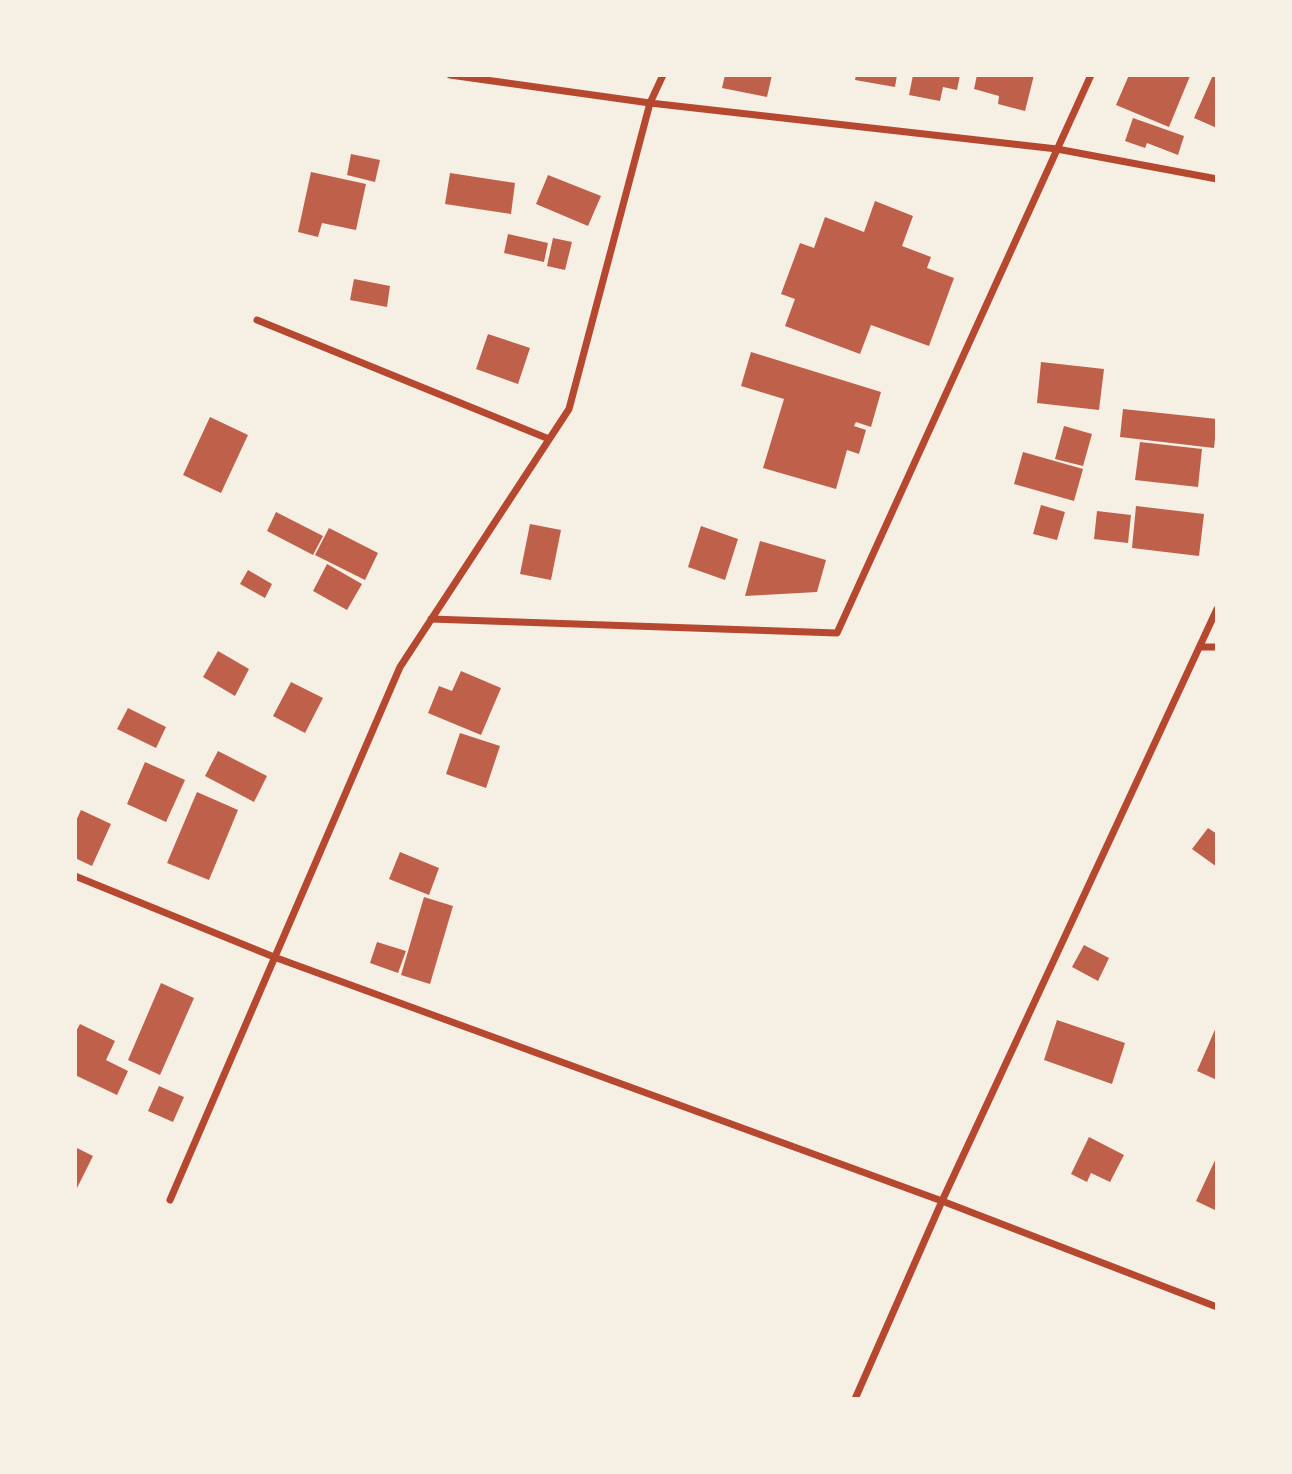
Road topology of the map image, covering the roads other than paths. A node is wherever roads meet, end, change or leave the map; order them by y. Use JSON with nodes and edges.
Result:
{"nodes":[{"id":1,"x":450,"y":75,"type":"edge"},
{"id":2,"x":663,"y":75,"type":"edge"},
{"id":3,"x":1091,"y":75,"type":"edge"},
{"id":4,"x":650,"y":103,"type":"junction"},
{"id":5,"x":1057,"y":149,"type":"junction"},
{"id":6,"x":1217,"y":178,"type":"edge"},
{"id":7,"x":257,"y":320,"type":"dead end"},
{"id":8,"x":549,"y":439,"type":"junction"},
{"id":9,"x":1217,"y":609,"type":"edge"},
{"id":10,"x":431,"y":619,"type":"junction"},
{"id":11,"x":1200,"y":648,"type":"junction"},
{"id":12,"x":1217,"y":648,"type":"edge"},
{"id":13,"x":75,"y":876,"type":"edge"},
{"id":14,"x":274,"y":957,"type":"junction"},
{"id":15,"x":170,"y":1200,"type":"dead end"},
{"id":16,"x":942,"y":1200,"type":"junction"},
{"id":17,"x":1217,"y":1307,"type":"edge"},
{"id":18,"x":855,"y":1399,"type":"edge"}],
"edges":[{"from":1,"to":4,"type":"street"},
{"from":2,"to":4,"type":"street"},
{"from":3,"to":5,"type":"street"},
{"from":4,"to":5,"type":"street"},
{"from":4,"to":8,"type":"street"},
{"from":5,"to":6,"type":"street"},
{"from":5,"to":10,"type":"street"},
{"from":7,"to":8,"type":"street"},
{"from":8,"to":10,"type":"street"},
{"from":9,"to":11,"type":"street"},
{"from":10,"to":14,"type":"street"},
{"from":11,"to":12,"type":"street"},
{"from":11,"to":16,"type":"street"},
{"from":13,"to":14,"type":"street"},
{"from":14,"to":15,"type":"street"},
{"from":14,"to":16,"type":"street"},
{"from":16,"to":17,"type":"street"},
{"from":16,"to":18,"type":"street"}]}
